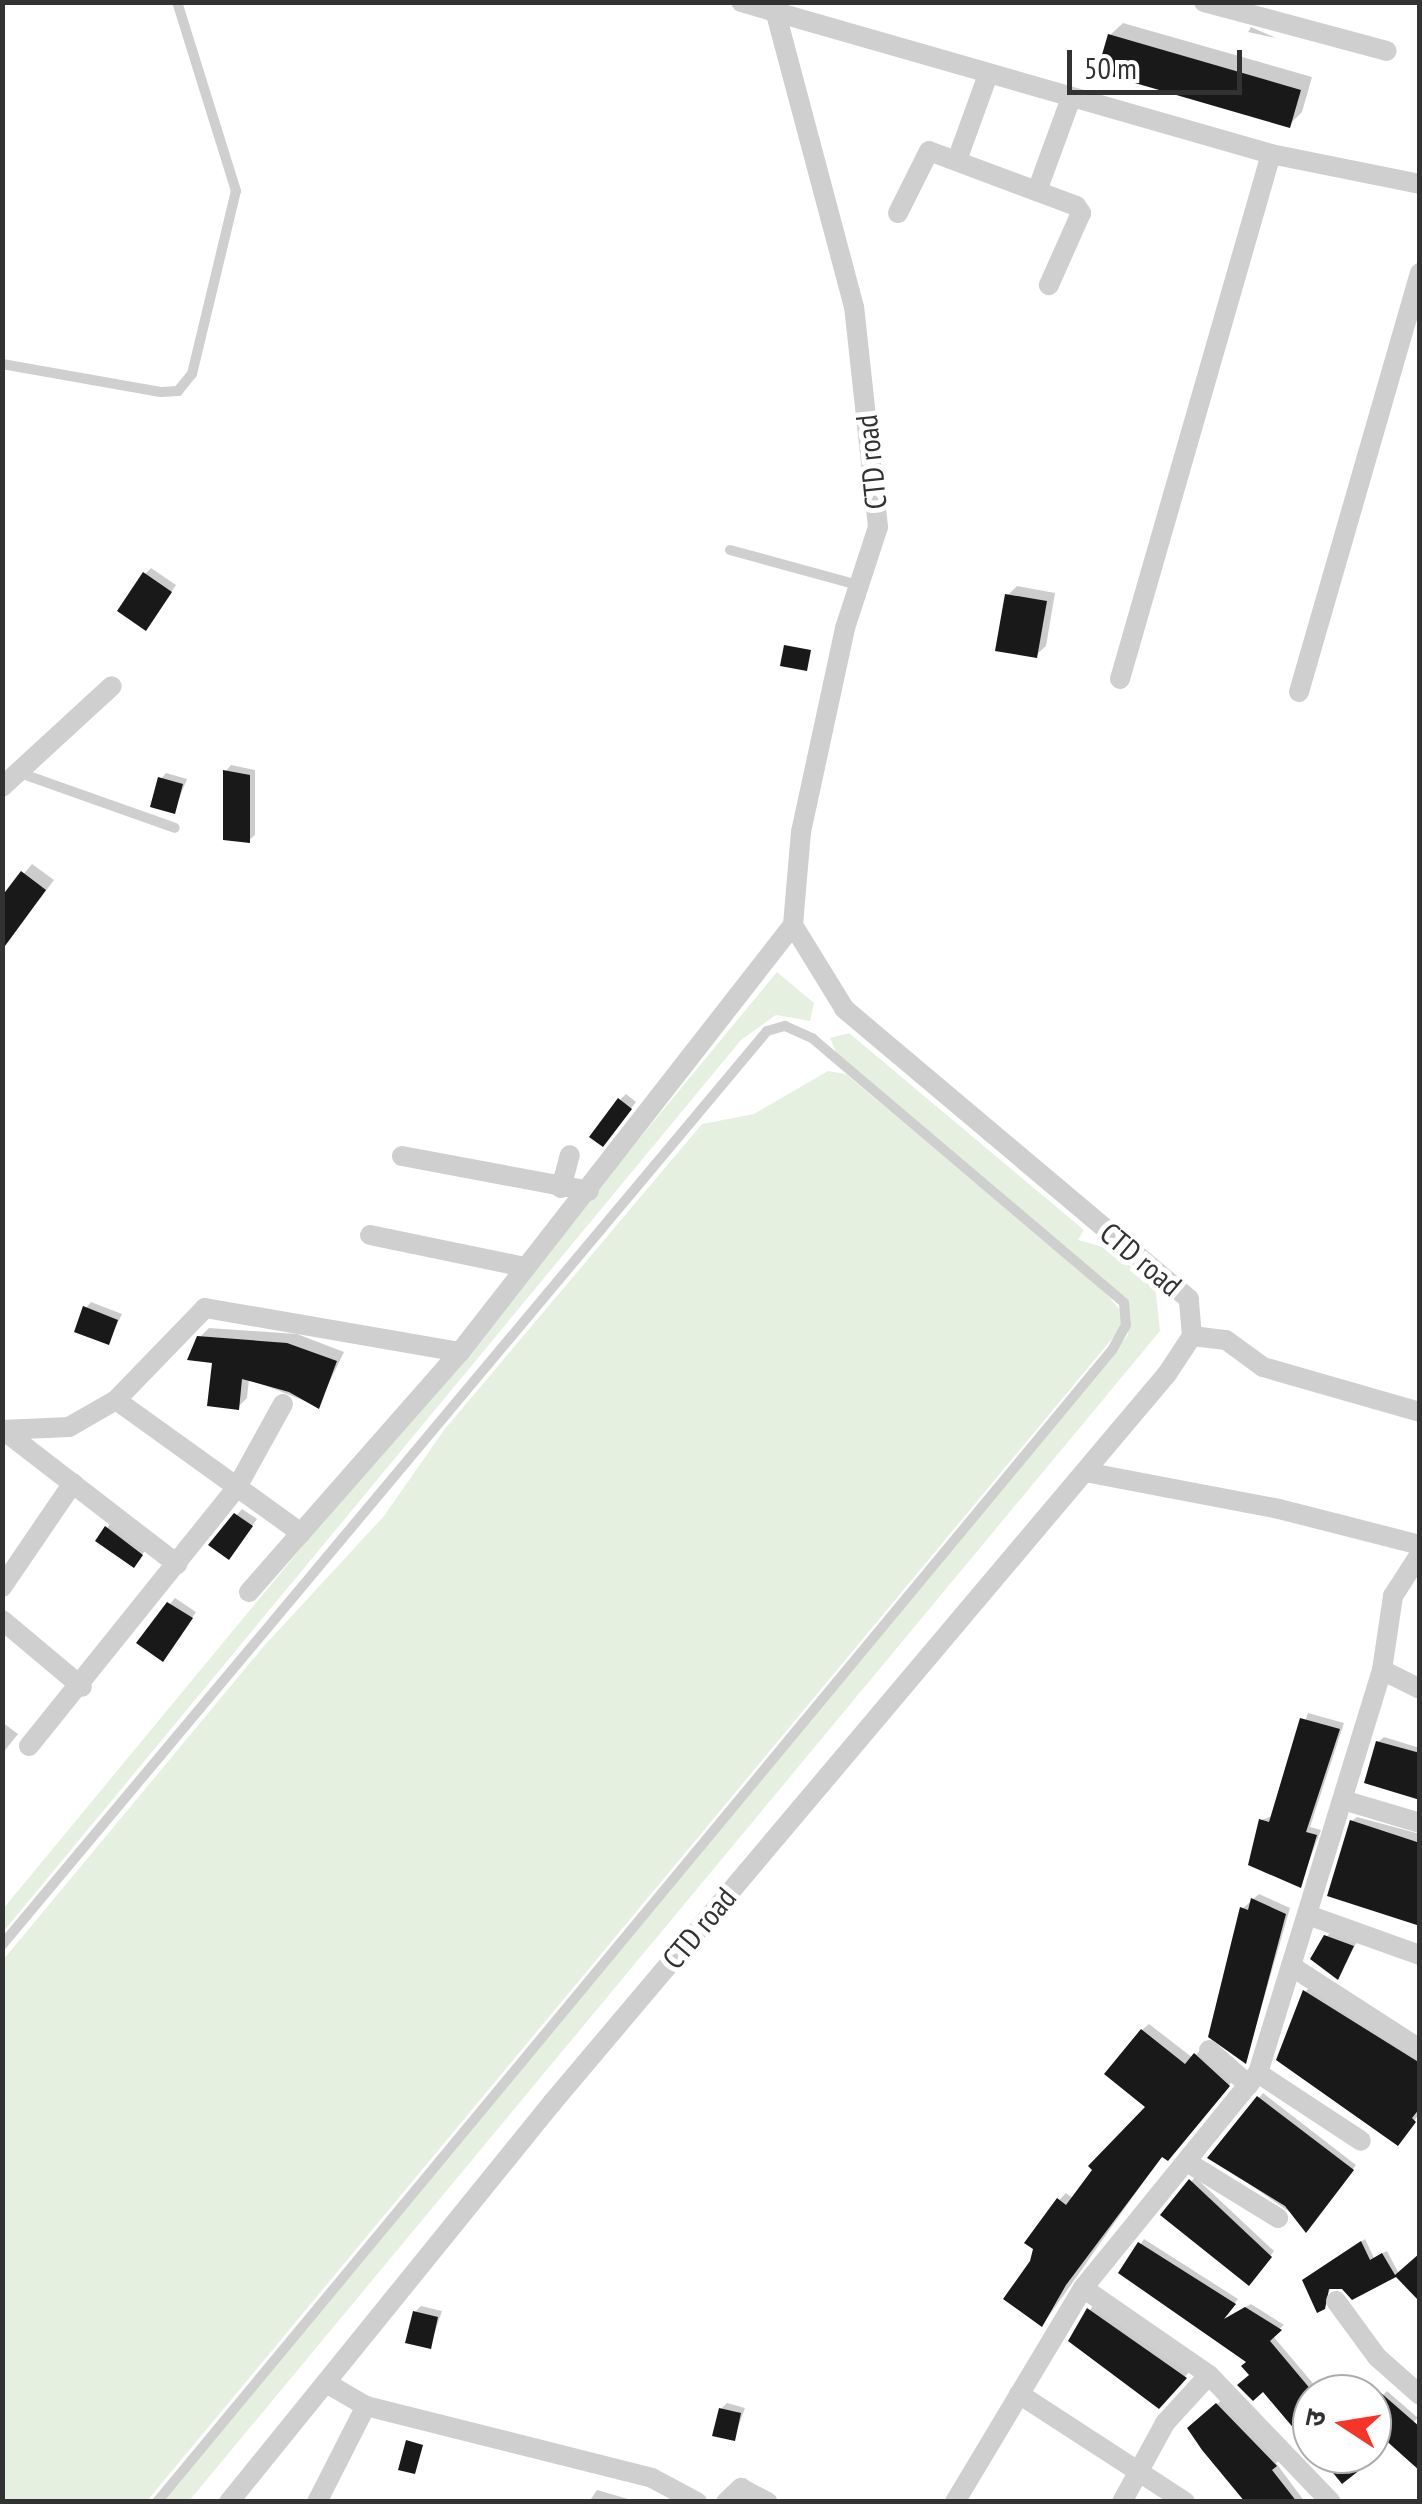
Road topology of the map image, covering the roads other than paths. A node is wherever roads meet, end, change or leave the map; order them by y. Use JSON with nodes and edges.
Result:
{"nodes":[{"id":1,"x":177,"y":2,"type":"edge"},
{"id":2,"x":741,"y":2,"type":"edge"},
{"id":3,"x":1204,"y":2,"type":"edge"},
{"id":4,"x":774,"y":9,"type":"edge"},
{"id":5,"x":1387,"y":52,"type":"dead end"},
{"id":6,"x":988,"y":75,"type":"junction"},
{"id":7,"x":1070,"y":98,"type":"junction"},
{"id":8,"x":1272,"y":154,"type":"junction"},
{"id":9,"x":957,"y":160,"type":"junction"},
{"id":10,"x":1420,"y":184,"type":"edge"},
{"id":11,"x":1037,"y":191,"type":"junction"},
{"id":12,"x":898,"y":213,"type":"dead end"},
{"id":13,"x":1420,"y":273,"type":"edge"},
{"id":14,"x":1049,"y":285,"type":"dead end"},
{"id":15,"x":2,"y":364,"type":"edge"},
{"id":16,"x":730,"y":550,"type":"dead end"},
{"id":17,"x":859,"y":586,"type":"junction"},
{"id":18,"x":1120,"y":679,"type":"dead end"},
{"id":19,"x":112,"y":686,"type":"dead end"},
{"id":20,"x":1299,"y":692,"type":"dead end"},
{"id":21,"x":20,"y":772,"type":"junction"},
{"id":22,"x":2,"y":787,"type":"edge"},
{"id":23,"x":175,"y":828,"type":"dead end"},
{"id":24,"x":793,"y":925,"type":"junction"},
{"id":25,"x":402,"y":1156,"type":"dead end"},
{"id":26,"x":570,"y":1156,"type":"dead end"},
{"id":27,"x":561,"y":1188,"type":"junction"},
{"id":28,"x":589,"y":1191,"type":"junction"},
{"id":29,"x":370,"y":1236,"type":"dead end"},
{"id":30,"x":525,"y":1267,"type":"junction"},
{"id":31,"x":1192,"y":1336,"type":"junction"},
{"id":32,"x":460,"y":1352,"type":"junction"},
{"id":33,"x":116,"y":1400,"type":"junction"},
{"id":34,"x":283,"y":1404,"type":"dead end"},
{"id":35,"x":1420,"y":1412,"type":"edge"},
{"id":36,"x":5,"y":1437,"type":"edge"},
{"id":37,"x":1085,"y":1472,"type":"junction"},
{"id":38,"x":72,"y":1483,"type":"junction"},
{"id":39,"x":236,"y":1489,"type":"junction"},
{"id":40,"x":301,"y":1533,"type":"junction"},
{"id":41,"x":1420,"y":1545,"type":"edge"},
{"id":42,"x":1420,"y":1554,"type":"edge"},
{"id":43,"x":177,"y":1564,"type":"junction"},
{"id":44,"x":2,"y":1587,"type":"edge"},
{"id":45,"x":249,"y":1592,"type":"dead end"},
{"id":46,"x":2,"y":1620,"type":"edge"},
{"id":47,"x":1382,"y":1670,"type":"junction"},
{"id":48,"x":82,"y":1687,"type":"junction"},
{"id":49,"x":1420,"y":1689,"type":"edge"},
{"id":50,"x":29,"y":1746,"type":"dead end"},
{"id":51,"x":1343,"y":1800,"type":"junction"},
{"id":52,"x":1420,"y":1823,"type":"edge"},
{"id":53,"x":1308,"y":1915,"type":"junction"},
{"id":54,"x":2,"y":1945,"type":"edge"},
{"id":55,"x":1420,"y":1955,"type":"edge"},
{"id":56,"x":1292,"y":1966,"type":"junction"},
{"id":57,"x":1420,"y":2049,"type":"edge"},
{"id":58,"x":1209,"y":2050,"type":"dead end"},
{"id":59,"x":1253,"y":2079,"type":"junction"},
{"id":60,"x":1361,"y":2141,"type":"dead end"},
{"id":61,"x":1187,"y":2162,"type":"junction"},
{"id":62,"x":1278,"y":2218,"type":"dead end"},
{"id":63,"x":1083,"y":2288,"type":"junction"},
{"id":64,"x":1336,"y":2301,"type":"dead end"},
{"id":65,"x":1209,"y":2375,"type":"junction"},
{"id":66,"x":328,"y":2384,"type":"junction"},
{"id":67,"x":1019,"y":2394,"type":"junction"},
{"id":68,"x":1420,"y":2395,"type":"edge"},
{"id":69,"x":366,"y":2406,"type":"junction"},
{"id":70,"x":1137,"y":2472,"type":"junction"},
{"id":71,"x":157,"y":2502,"type":"edge"},
{"id":72,"x":229,"y":2502,"type":"edge"},
{"id":73,"x":317,"y":2502,"type":"edge"},
{"id":74,"x":698,"y":2502,"type":"edge"},
{"id":75,"x":726,"y":2502,"type":"edge"},
{"id":76,"x":767,"y":2502,"type":"edge"},
{"id":77,"x":955,"y":2502,"type":"edge"},
{"id":78,"x":1122,"y":2502,"type":"edge"},
{"id":79,"x":1185,"y":2502,"type":"edge"},
{"id":80,"x":1332,"y":2502,"type":"edge"}],
"edges":[{"from":1,"to":15,"type":"lane"},
{"from":2,"to":4,"type":"street"},
{"from":3,"to":5,"type":"street"},
{"from":4,"to":6,"type":"street"},
{"from":4,"to":17,"type":"street","name":"CTD road"},
{"from":6,"to":7,"type":"street"},
{"from":6,"to":9,"type":"street"},
{"from":7,"to":8,"type":"street"},
{"from":7,"to":11,"type":"street"},
{"from":8,"to":10,"type":"street"},
{"from":8,"to":18,"type":"street"},
{"from":9,"to":11,"type":"street"},
{"from":9,"to":12,"type":"street"},
{"from":11,"to":14,"type":"street"},
{"from":13,"to":20,"type":"street"},
{"from":16,"to":17,"type":"lane"},
{"from":17,"to":24,"type":"street","name":"CTD road"},
{"from":19,"to":21,"type":"street"},
{"from":21,"to":22,"type":"street"},
{"from":21,"to":23,"type":"lane"},
{"from":24,"to":28,"type":"street"},
{"from":24,"to":31,"type":"street","name":"CTD road"},
{"from":25,"to":27,"type":"street"},
{"from":26,"to":27,"type":"street"},
{"from":27,"to":28,"type":"street"},
{"from":28,"to":30,"type":"street"},
{"from":29,"to":30,"type":"street"},
{"from":30,"to":32,"type":"street"},
{"from":31,"to":35,"type":"street"},
{"from":31,"to":37,"type":"street","name":"CTD road"},
{"from":32,"to":33,"type":"street"},
{"from":32,"to":40,"type":"street"},
{"from":33,"to":36,"type":"street"},
{"from":33,"to":39,"type":"street"},
{"from":34,"to":39,"type":"street"},
{"from":36,"to":38,"type":"street"},
{"from":37,"to":41,"type":"street"},
{"from":37,"to":66,"type":"street","name":"CTD road"},
{"from":38,"to":43,"type":"street"},
{"from":38,"to":44,"type":"street"},
{"from":39,"to":40,"type":"street"},
{"from":39,"to":43,"type":"street"},
{"from":40,"to":45,"type":"street"},
{"from":42,"to":47,"type":"street"},
{"from":43,"to":48,"type":"street"},
{"from":46,"to":48,"type":"street"},
{"from":47,"to":49,"type":"street"},
{"from":47,"to":51,"type":"street"},
{"from":48,"to":50,"type":"street"},
{"from":51,"to":52,"type":"street"},
{"from":51,"to":53,"type":"street"},
{"from":53,"to":55,"type":"street"},
{"from":53,"to":56,"type":"street"},
{"from":54,"to":71,"type":"lane"},
{"from":56,"to":57,"type":"street"},
{"from":56,"to":59,"type":"street"},
{"from":58,"to":59,"type":"street"},
{"from":59,"to":60,"type":"street"},
{"from":59,"to":61,"type":"street"},
{"from":61,"to":62,"type":"street"},
{"from":61,"to":63,"type":"street"},
{"from":63,"to":65,"type":"street"},
{"from":63,"to":67,"type":"street"},
{"from":64,"to":68,"type":"street"},
{"from":65,"to":70,"type":"street"},
{"from":65,"to":80,"type":"street"},
{"from":66,"to":69,"type":"street"},
{"from":66,"to":72,"type":"street","name":"CTD road"},
{"from":67,"to":70,"type":"street"},
{"from":67,"to":77,"type":"street"},
{"from":69,"to":73,"type":"street"},
{"from":69,"to":74,"type":"street"},
{"from":70,"to":78,"type":"street"},
{"from":70,"to":79,"type":"street"},
{"from":75,"to":76,"type":"street"}]}
